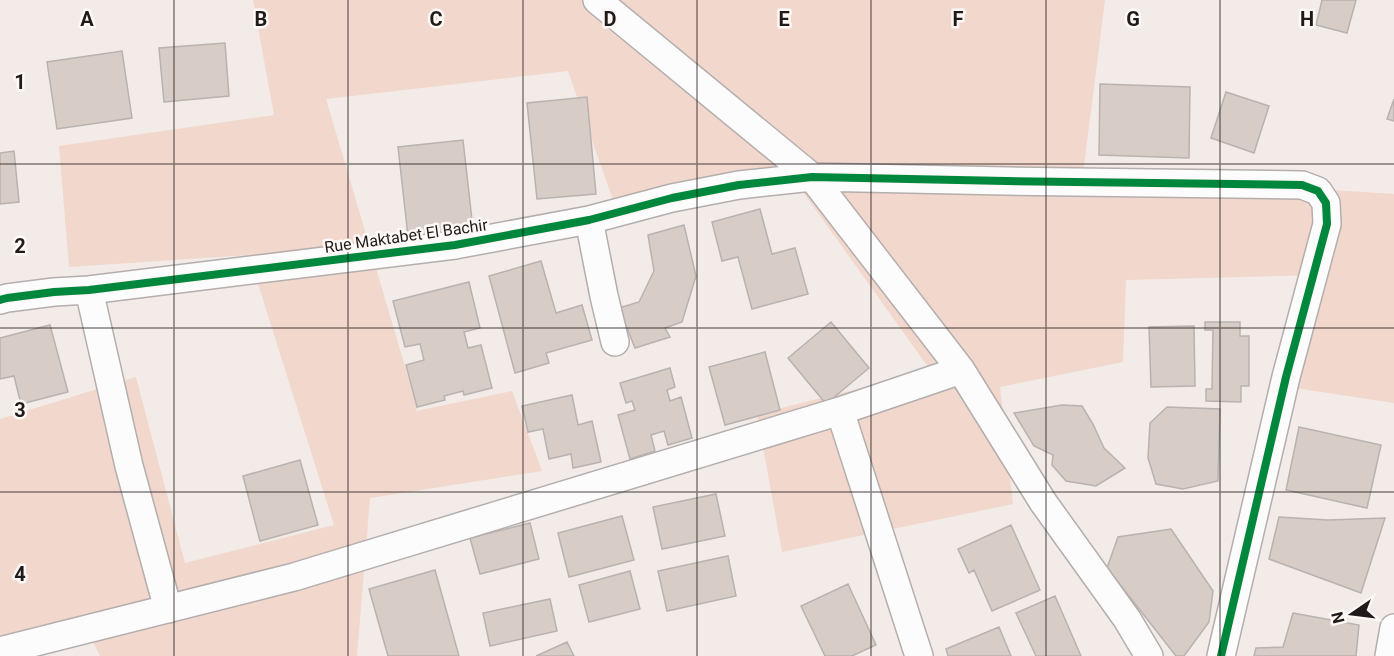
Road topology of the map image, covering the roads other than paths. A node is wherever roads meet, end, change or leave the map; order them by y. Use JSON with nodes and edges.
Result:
{"nodes":[{"id":1,"x":597,"y":0,"type":"edge"},
{"id":2,"x":812,"y":177,"type":"junction"},
{"id":3,"x":589,"y":220,"type":"junction"},
{"id":4,"x":89,"y":290,"type":"junction"},
{"id":5,"x":0,"y":300,"type":"edge"},
{"id":6,"x":615,"y":342,"type":"dead end"},
{"id":7,"x":961,"y":370,"type":"junction"},
{"id":8,"x":840,"y":411,"type":"junction"},
{"id":9,"x":168,"y":609,"type":"junction"},
{"id":10,"x":1394,"y":628,"type":"edge"},
{"id":11,"x":0,"y":651,"type":"edge"},
{"id":12,"x":919,"y":656,"type":"edge"},
{"id":13,"x":1149,"y":656,"type":"edge"},
{"id":14,"x":1221,"y":656,"type":"edge"},
{"id":15,"x":1389,"y":656,"type":"edge"}],
"edges":[{"from":1,"to":2,"type":"street"},
{"from":2,"to":3,"type":"street","name":"Rue Maktabet El Bachir"},
{"from":2,"to":7,"type":"street"},
{"from":2,"to":14,"type":"street","name":"Rue Maktabet El Bachir"},
{"from":3,"to":4,"type":"street","name":"Rue Maktabet El Bachir"},
{"from":3,"to":6,"type":"street"},
{"from":4,"to":5,"type":"street","name":"Rue Maktabet El Bachir"},
{"from":4,"to":9,"type":"street"},
{"from":7,"to":8,"type":"street"},
{"from":7,"to":13,"type":"street"},
{"from":8,"to":9,"type":"street"},
{"from":8,"to":12,"type":"street"},
{"from":9,"to":11,"type":"street"},
{"from":10,"to":15,"type":"street"}]}
